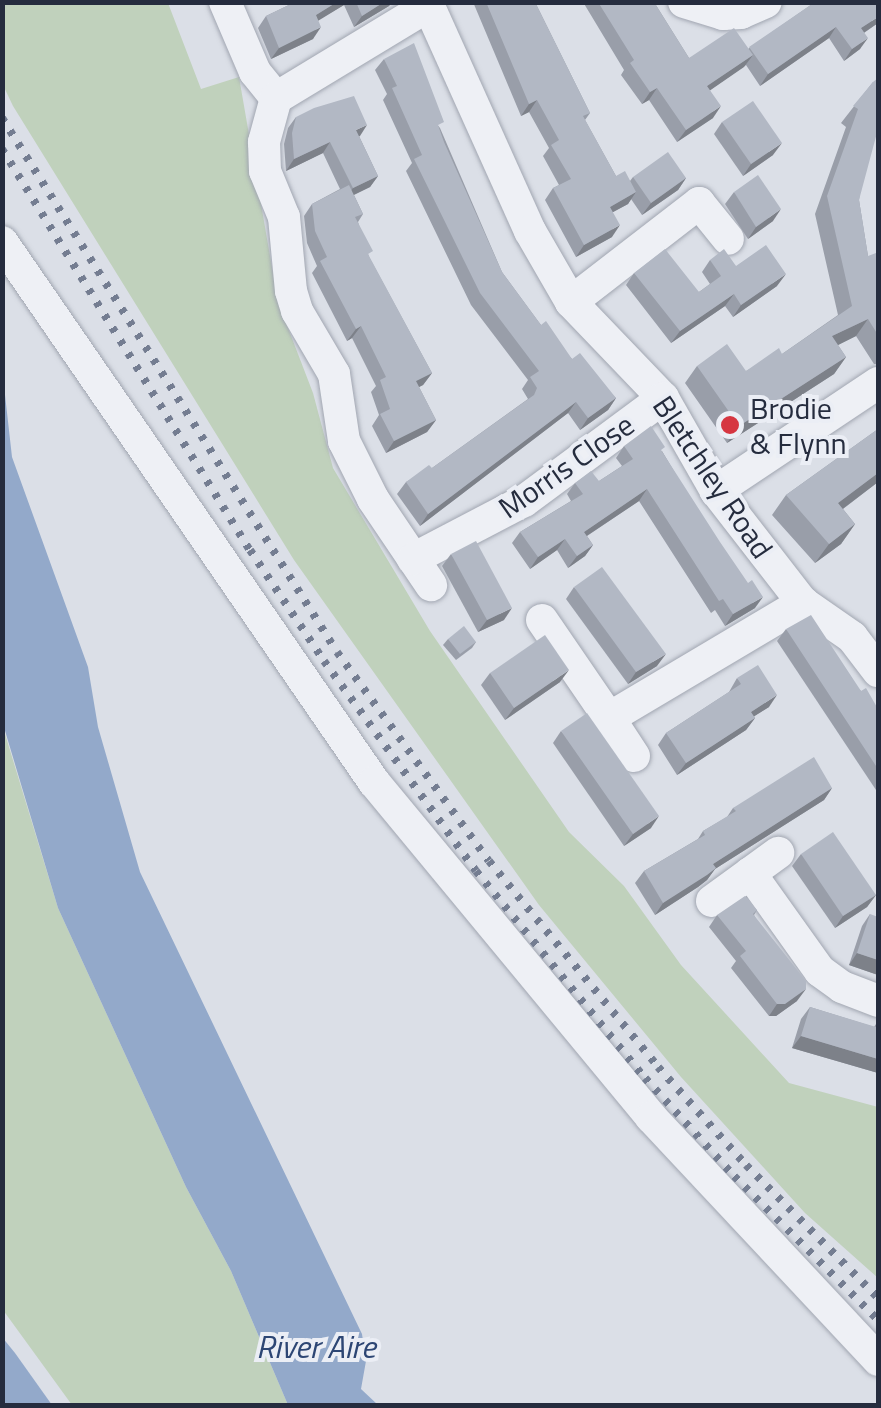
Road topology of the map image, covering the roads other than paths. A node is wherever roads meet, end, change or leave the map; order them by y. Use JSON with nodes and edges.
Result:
{"nodes":[{"id":1,"x":225,"y":2,"type":"edge"},
{"id":2,"x":684,"y":2,"type":"edge"},
{"id":3,"x":766,"y":2,"type":"edge"},
{"id":4,"x":428,"y":4,"type":"edge"},
{"id":5,"x":276,"y":98,"type":"junction"},
{"id":6,"x":728,"y":239,"type":"dead end"},
{"id":7,"x":5,"y":245,"type":"edge"},
{"id":8,"x":571,"y":302,"type":"junction"},
{"id":9,"x":878,"y":383,"type":"edge"},
{"id":10,"x":663,"y":398,"type":"junction"},
{"id":11,"x":716,"y":491,"type":"junction"},
{"id":12,"x":803,"y":603,"type":"junction"},
{"id":13,"x":542,"y":620,"type":"dead end"},
{"id":14,"x":878,"y":671,"type":"edge"},
{"id":15,"x":609,"y":718,"type":"junction"},
{"id":16,"x":634,"y":756,"type":"dead end"},
{"id":17,"x":778,"y":854,"type":"dead end"},
{"id":18,"x":750,"y":873,"type":"junction"},
{"id":19,"x":712,"y":900,"type":"dead end"},
{"id":20,"x":878,"y":1001,"type":"edge"},
{"id":21,"x":878,"y":1360,"type":"edge"}],
"edges":[{"from":1,"to":5,"type":"street"},
{"from":2,"to":3,"type":"street"},
{"from":4,"to":5,"type":"street"},
{"from":4,"to":8,"type":"street","name":"Bletchley Road"},
{"from":5,"to":10,"type":"street","name":"Morris Close"},
{"from":6,"to":8,"type":"street"},
{"from":7,"to":21,"type":"street"},
{"from":8,"to":10,"type":"street","name":"Bletchley Road"},
{"from":9,"to":11,"type":"street"},
{"from":10,"to":11,"type":"street","name":"Bletchley Road"},
{"from":11,"to":12,"type":"street","name":"Bletchley Road"},
{"from":12,"to":14,"type":"street","name":"Bletchley Road"},
{"from":12,"to":15,"type":"street"},
{"from":13,"to":15,"type":"street"},
{"from":15,"to":16,"type":"street"},
{"from":17,"to":18,"type":"street"},
{"from":18,"to":19,"type":"street"},
{"from":18,"to":20,"type":"street"}]}
